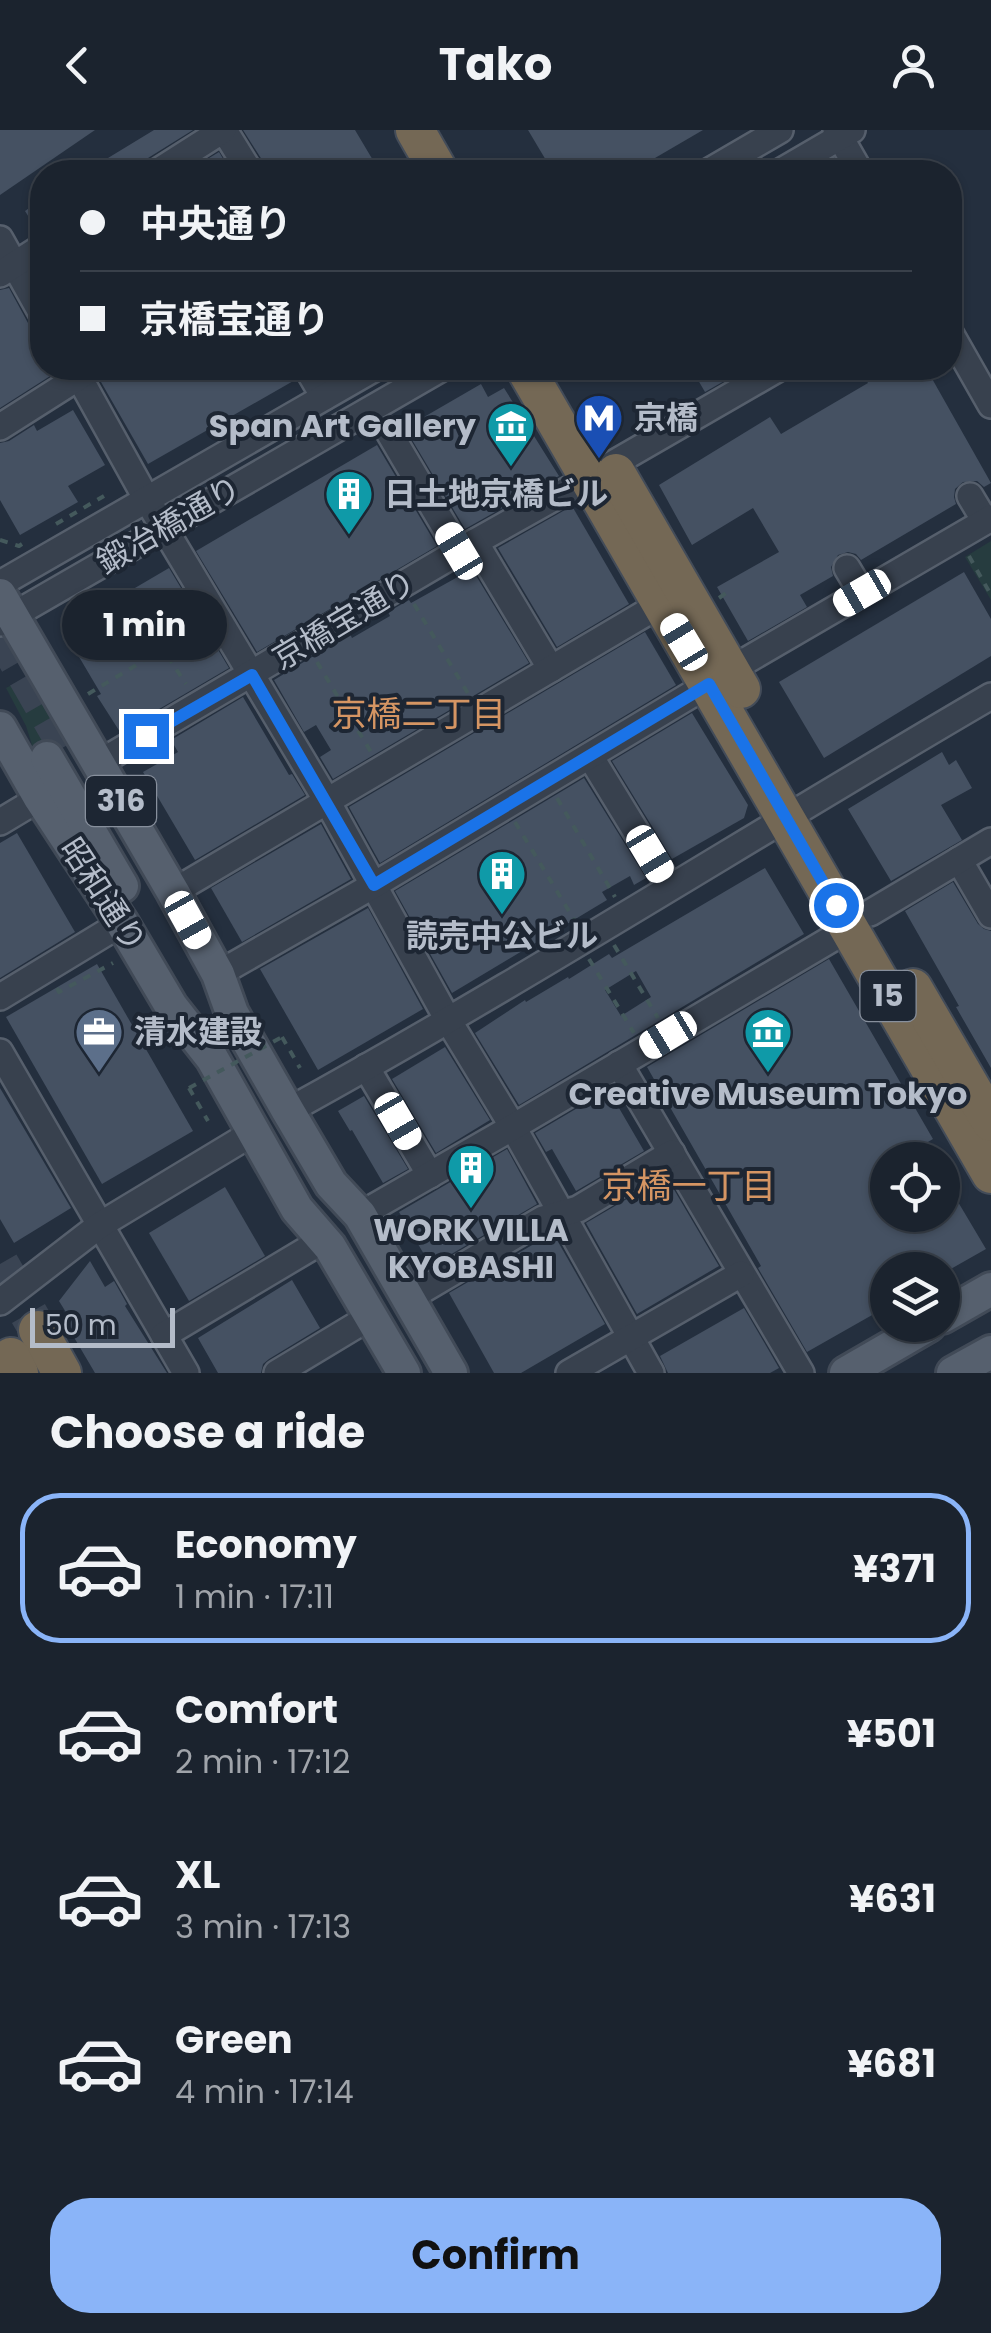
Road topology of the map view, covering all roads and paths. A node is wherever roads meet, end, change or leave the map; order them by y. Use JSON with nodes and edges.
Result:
{"nodes":[{"id":1,"x":223,"y":130,"type":"edge"},
{"id":2,"x":388,"y":130,"type":"edge"},
{"id":3,"x":415,"y":130,"type":"edge"},
{"id":4,"x":780,"y":130,"type":"edge"},
{"id":5,"x":843,"y":132,"type":"edge"},
{"id":6,"x":176,"y":160,"type":"edge"},
{"id":7,"x":240,"y":160,"type":"edge"},
{"id":8,"x":405,"y":160,"type":"edge"},
{"id":9,"x":432,"y":160,"type":"edge"},
{"id":10,"x":729,"y":160,"type":"edge"},
{"id":11,"x":799,"y":160,"type":"edge"},
{"id":12,"x":855,"y":160,"type":"edge"},
{"id":13,"x":0,"y":238,"type":"edge"},
{"id":14,"x":30,"y":255,"type":"edge"},
{"id":15,"x":8,"y":269,"type":"edge"},
{"id":16,"x":30,"y":294,"type":"edge"},
{"id":17,"x":962,"y":354,"type":"edge"},
{"id":18,"x":68,"y":380,"type":"edge"},
{"id":19,"x":87,"y":380,"type":"edge"},
{"id":20,"x":314,"y":380,"type":"edge"},
{"id":21,"x":355,"y":380,"type":"edge"},
{"id":22,"x":421,"y":380,"type":"edge"},
{"id":23,"x":534,"y":380,"type":"edge"},
{"id":24,"x":559,"y":380,"type":"edge"},
{"id":25,"x":758,"y":380,"type":"edge"},
{"id":26,"x":324,"y":398,"type":"junction"},
{"id":27,"x":991,"y":406,"type":"edge"},
{"id":28,"x":0,"y":427,"type":"edge"},
{"id":29,"x":387,"y":429,"type":"dead end"},
{"id":30,"x":600,"y":471,"type":"junction"},
{"id":31,"x":108,"y":494,"type":"dead end"},
{"id":32,"x":970,"y":496,"type":"dead end"},
{"id":33,"x":146,"y":498,"type":"junction"},
{"id":34,"x":988,"y":519,"type":"edge"},
{"id":35,"x":163,"y":527,"type":"junction"},
{"id":36,"x":49,"y":528,"type":"dead end"},
{"id":37,"x":961,"y":535,"type":"junction"},
{"id":38,"x":34,"y":537,"type":"dead end"},
{"id":39,"x":0,"y":540,"type":"edge"},
{"id":40,"x":467,"y":546,"type":"junction"},
{"id":41,"x":847,"y":568,"type":"dead end"},
{"id":42,"x":0,"y":584,"type":"edge"},
{"id":43,"x":403,"y":585,"type":"junction"},
{"id":44,"x":732,"y":589,"type":"dead end"},
{"id":45,"x":862,"y":593,"type":"junction"},
{"id":46,"x":991,"y":595,"type":"edge"},
{"id":47,"x":713,"y":602,"type":"dead end"},
{"id":48,"x":661,"y":604,"type":"junction"},
{"id":49,"x":4,"y":611,"type":"edge"},
{"id":50,"x":306,"y":642,"type":"junction"},
{"id":51,"x":551,"y":669,"type":"junction"},
{"id":52,"x":252,"y":675,"type":"junction"},
{"id":53,"x":720,"y":677,"type":"junction"},
{"id":54,"x":991,"y":696,"type":"edge"},
{"id":55,"x":199,"y":706,"type":"junction"},
{"id":56,"x":66,"y":707,"type":"junction"},
{"id":57,"x":479,"y":712,"type":"junction"},
{"id":58,"x":0,"y":728,"type":"edge"},
{"id":59,"x":590,"y":756,"type":"junction"},
{"id":60,"x":99,"y":763,"type":"junction"},
{"id":61,"x":382,"y":769,"type":"junction"},
{"id":62,"x":548,"y":781,"type":"junction"},
{"id":63,"x":40,"y":798,"type":"junction"},
{"id":64,"x":327,"y":801,"type":"junction"},
{"id":65,"x":506,"y":806,"type":"junction"},
{"id":66,"x":796,"y":810,"type":"junction"},
{"id":67,"x":0,"y":822,"type":"edge"},
{"id":68,"x":991,"y":842,"type":"edge"},
{"id":69,"x":959,"y":860,"type":"junction"},
{"id":70,"x":374,"y":885,"type":"junction"},
{"id":71,"x":670,"y":888,"type":"junction"},
{"id":72,"x":174,"y":892,"type":"junction"},
{"id":73,"x":991,"y":916,"type":"edge"},
{"id":74,"x":860,"y":921,"type":"junction"},
{"id":75,"x":122,"y":923,"type":"junction"},
{"id":76,"x":598,"y":930,"type":"junction"},
{"id":77,"x":218,"y":974,"type":"junction"},
{"id":78,"x":0,"y":997,"type":"edge"},
{"id":79,"x":232,"y":1013,"type":"junction"},
{"id":80,"x":448,"y":1020,"type":"junction"},
{"id":81,"x":668,"y":1035,"type":"junction"},
{"id":82,"x":644,"y":1050,"type":"junction"},
{"id":83,"x":0,"y":1052,"type":"edge"},
{"id":84,"x":212,"y":1058,"type":"junction"},
{"id":85,"x":619,"y":1064,"type":"junction"},
{"id":86,"x":366,"y":1067,"type":"junction"},
{"id":87,"x":300,"y":1068,"type":"dead end"},
{"id":88,"x":288,"y":1111,"type":"junction"},
{"id":89,"x":208,"y":1121,"type":"dead end"},
{"id":90,"x":991,"y":1122,"type":"edge"},
{"id":91,"x":513,"y":1128,"type":"junction"},
{"id":92,"x":254,"y":1132,"type":"junction"},
{"id":93,"x":672,"y":1153,"type":"junction"},
{"id":94,"x":991,"y":1174,"type":"edge"},
{"id":95,"x":430,"y":1175,"type":"junction"},
{"id":96,"x":331,"y":1184,"type":"junction"},
{"id":97,"x":298,"y":1209,"type":"junction"},
{"id":98,"x":360,"y":1214,"type":"junction"},
{"id":99,"x":561,"y":1214,"type":"junction"},
{"id":100,"x":100,"y":1224,"type":"junction"},
{"id":101,"x":310,"y":1248,"type":"junction"},
{"id":102,"x":741,"y":1274,"type":"junction"},
{"id":103,"x":991,"y":1289,"type":"edge"},
{"id":104,"x":407,"y":1299,"type":"junction"},
{"id":105,"x":0,"y":1302,"type":"edge"},
{"id":106,"x":960,"y":1307,"type":"edge"},
{"id":107,"x":355,"y":1326,"type":"junction"},
{"id":108,"x":38,"y":1330,"type":"tunnel mouth"},
{"id":109,"x":164,"y":1335,"type":"junction"},
{"id":110,"x":630,"y":1338,"type":"junction"},
{"id":111,"x":900,"y":1342,"type":"edge"},
{"id":112,"x":991,"y":1352,"type":"edge"},
{"id":113,"x":62,"y":1373,"type":"edge"},
{"id":114,"x":186,"y":1373,"type":"edge"},
{"id":115,"x":277,"y":1373,"type":"edge"},
{"id":116,"x":382,"y":1373,"type":"edge"},
{"id":117,"x":404,"y":1373,"type":"edge"},
{"id":118,"x":427,"y":1373,"type":"edge"},
{"id":119,"x":451,"y":1373,"type":"edge"},
{"id":120,"x":569,"y":1373,"type":"edge"},
{"id":121,"x":651,"y":1373,"type":"edge"},
{"id":122,"x":801,"y":1373,"type":"edge"},
{"id":123,"x":846,"y":1373,"type":"edge"},
{"id":124,"x":952,"y":1373,"type":"edge"}],
"edges":[{"from":1,"to":6,"type":"street"},
{"from":1,"to":7,"type":"street"},
{"from":2,"to":8,"type":"highway"},
{"from":3,"to":9,"type":"highway"},
{"from":4,"to":10,"type":"street"},
{"from":5,"to":11,"type":"street"},
{"from":5,"to":12,"type":"street"},
{"from":13,"to":15,"type":"street"},
{"from":14,"to":15,"type":"street"},
{"from":15,"to":16,"type":"street"},
{"from":17,"to":27,"type":"street"},
{"from":18,"to":28,"type":"street"},
{"from":19,"to":33,"type":"street"},
{"from":20,"to":26,"type":"street"},
{"from":21,"to":26,"type":"street","name":"鍛冶橋通り"},
{"from":22,"to":35,"type":"street","name":"鍛冶橋通り"},
{"from":23,"to":30,"type":"highway","number":"15"},
{"from":24,"to":30,"type":"highway","number":"15"},
{"from":25,"to":30,"type":"street","name":"京橋宝通り"},
{"from":26,"to":33,"type":"street","name":"鍛冶橋通り"},
{"from":29,"to":40,"type":"street"},
{"from":30,"to":40,"type":"street","name":"京橋宝通り"},
{"from":30,"to":48,"type":"highway","number":"15"},
{"from":30,"to":53,"type":"highway","number":"15"},
{"from":31,"to":36,"type":"path"},
{"from":32,"to":34,"type":"street"},
{"from":33,"to":35,"type":"street"},
{"from":33,"to":42,"type":"street","name":"鍛冶橋通り"},
{"from":34,"to":37,"type":"street"},
{"from":35,"to":49,"type":"street","name":"鍛冶橋通り"},
{"from":35,"to":52,"type":"street"},
{"from":37,"to":45,"type":"street"},
{"from":37,"to":46,"type":"path"},
{"from":38,"to":39,"type":"path"},
{"from":40,"to":43,"type":"street","name":"京橋宝通り"},
{"from":40,"to":51,"type":"street"},
{"from":41,"to":45,"type":"street"},
{"from":43,"to":50,"type":"street","name":"京橋宝通り"},
{"from":43,"to":57,"type":"path"},
{"from":44,"to":47,"type":"path"},
{"from":45,"to":53,"type":"street"},
{"from":48,"to":51,"type":"street"},
{"from":48,"to":53,"type":"highway","number":"15"},
{"from":49,"to":56,"type":"main road","name":"昭和通り","number":"316"},
{"from":50,"to":52,"type":"street","name":"京橋宝通り"},
{"from":50,"to":61,"type":"path"},
{"from":51,"to":57,"type":"street"},
{"from":52,"to":55,"type":"street","name":"京橋宝通り"},
{"from":52,"to":64,"type":"street"},
{"from":53,"to":59,"type":"street"},
{"from":53,"to":66,"type":"highway","number":"15"},
{"from":54,"to":66,"type":"street"},
{"from":55,"to":56,"type":"path"},
{"from":55,"to":60,"type":"street","name":"京橋宝通り"},
{"from":56,"to":60,"type":"main road","name":"昭和通り","number":"316"},
{"from":57,"to":61,"type":"street"},
{"from":58,"to":63,"type":"main road","name":"昭和通り","number":"316"},
{"from":59,"to":62,"type":"street"},
{"from":59,"to":71,"type":"street"},
{"from":60,"to":72,"type":"main road","name":"昭和通り","number":"316"},
{"from":61,"to":64,"type":"street"},
{"from":62,"to":65,"type":"street"},
{"from":62,"to":76,"type":"path"},
{"from":63,"to":67,"type":"street"},
{"from":63,"to":75,"type":"main road","name":"昭和通り","number":"316"},
{"from":64,"to":70,"type":"street"},
{"from":64,"to":72,"type":"street"},
{"from":65,"to":70,"type":"street"},
{"from":65,"to":76,"type":"path"},
{"from":66,"to":71,"type":"street"},
{"from":66,"to":74,"type":"highway","number":"15"},
{"from":68,"to":69,"type":"street"},
{"from":69,"to":73,"type":"street"},
{"from":69,"to":74,"type":"street"},
{"from":70,"to":77,"type":"street"},
{"from":70,"to":80,"type":"street"},
{"from":71,"to":76,"type":"street"},
{"from":72,"to":77,"type":"main road","name":"昭和通り","number":"316"},
{"from":74,"to":81,"type":"street"},
{"from":74,"to":90,"type":"highway","number":"15"},
{"from":74,"to":94,"type":"highway","number":"15"},
{"from":75,"to":78,"type":"street"},
{"from":75,"to":84,"type":"main road","name":"昭和通り","number":"316"},
{"from":76,"to":80,"type":"street"},
{"from":76,"to":81,"type":"path"},
{"from":76,"to":82,"type":"path"},
{"from":77,"to":79,"type":"main road","name":"昭和通り","number":"316"},
{"from":79,"to":84,"type":"main road","name":"昭和通り","number":"316"},
{"from":79,"to":88,"type":"main road","name":"昭和通り","number":"316"},
{"from":80,"to":86,"type":"street"},
{"from":80,"to":91,"type":"street"},
{"from":81,"to":82,"type":"street"},
{"from":82,"to":85,"type":"street"},
{"from":83,"to":100,"type":"street"},
{"from":84,"to":92,"type":"main road","name":"昭和通り","number":"316"},
{"from":85,"to":91,"type":"street"},
{"from":85,"to":93,"type":"street"},
{"from":86,"to":88,"type":"street"},
{"from":86,"to":95,"type":"street"},
{"from":87,"to":89,"type":"path","bridge":true},
{"from":88,"to":96,"type":"main road","name":"昭和通り","number":"316"},
{"from":91,"to":95,"type":"street"},
{"from":91,"to":99,"type":"street"},
{"from":92,"to":97,"type":"main road","name":"昭和通り","number":"316"},
{"from":92,"to":100,"type":"street"},
{"from":93,"to":99,"type":"street"},
{"from":93,"to":102,"type":"street"},
{"from":95,"to":98,"type":"street"},
{"from":96,"to":98,"type":"main road","name":"昭和通り","number":"316"},
{"from":96,"to":118,"type":"main road","name":"昭和通り","number":"316"},
{"from":97,"to":101,"type":"main road","name":"昭和通り","number":"316"},
{"from":97,"to":117,"type":"main road","name":"昭和通り","number":"316"},
{"from":98,"to":104,"type":"main road","name":"昭和通り","number":"316"},
{"from":99,"to":104,"type":"street"},
{"from":99,"to":110,"type":"street"},
{"from":100,"to":105,"type":"street"},
{"from":100,"to":109,"type":"street"},
{"from":101,"to":107,"type":"main road","name":"昭和通り","number":"316"},
{"from":101,"to":109,"type":"street"},
{"from":102,"to":110,"type":"street"},
{"from":102,"to":122,"type":"street"},
{"from":103,"to":106,"type":"main road"},
{"from":104,"to":119,"type":"main road","name":"昭和通り","number":"316"},
{"from":107,"to":115,"type":"street"},
{"from":107,"to":116,"type":"main road","name":"昭和通り","number":"316"},
{"from":108,"to":113,"type":"highway"},
{"from":109,"to":114,"type":"street"},
{"from":110,"to":120,"type":"street"},
{"from":110,"to":121,"type":"street"},
{"from":111,"to":123,"type":"main road"},
{"from":112,"to":124,"type":"main road"}]}
